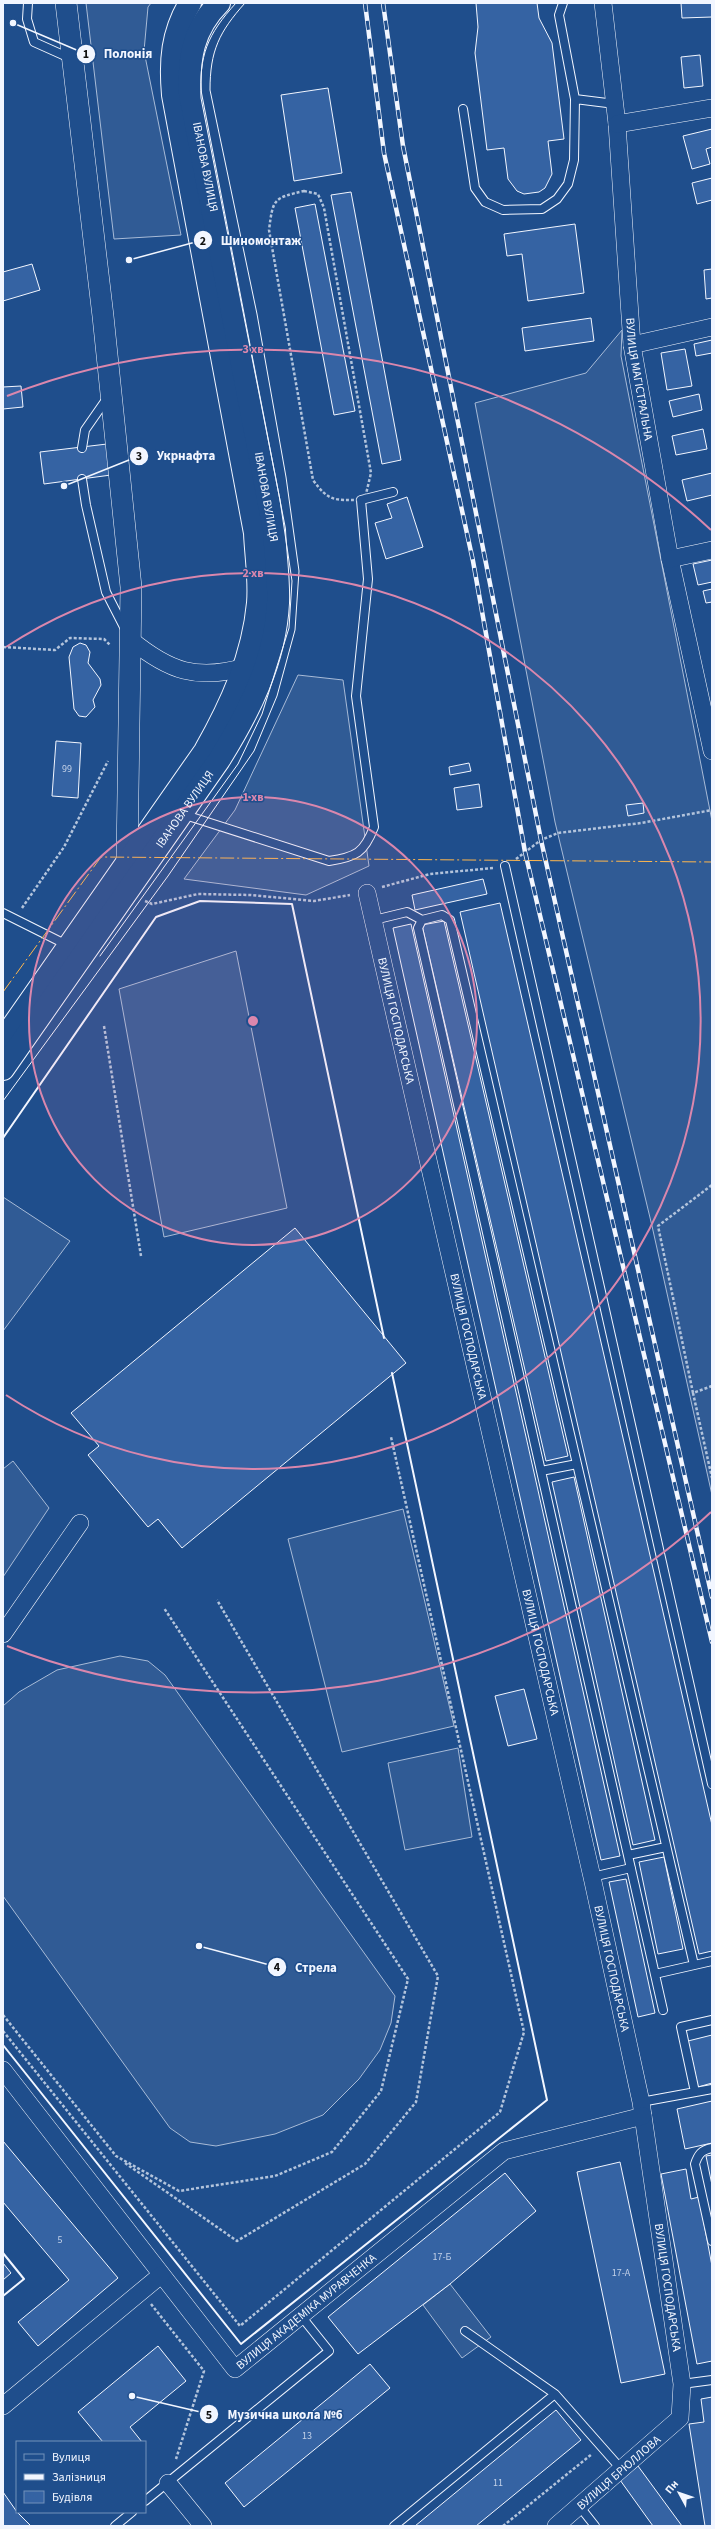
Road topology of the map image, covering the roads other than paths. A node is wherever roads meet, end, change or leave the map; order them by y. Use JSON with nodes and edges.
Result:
{"nodes":[{"id":1,"x":28,"y":3,"type":"edge"},
{"id":2,"x":66,"y":3,"type":"edge"},
{"id":3,"x":190,"y":3,"type":"edge"},
{"id":4,"x":219,"y":3,"type":"edge"},
{"id":5,"x":563,"y":3,"type":"edge"},
{"id":6,"x":604,"y":3,"type":"edge"},
{"id":7,"x":72,"y":60,"type":"junction"},
{"id":8,"x":575,"y":99,"type":"junction"},
{"id":9,"x":615,"y":104,"type":"junction"},
{"id":10,"x":712,"y":108,"type":"edge"},
{"id":11,"x":463,"y":109,"type":"dead end"},
{"id":12,"x":617,"y":124,"type":"junction"},
{"id":13,"x":712,"y":327,"type":"edge"},
{"id":14,"x":632,"y":345,"type":"junction"},
{"id":15,"x":111,"y":393,"type":"junction"},
{"id":16,"x":82,"y":448,"type":"dead end"},
{"id":17,"x":82,"y":479,"type":"dead end"},
{"id":18,"x":393,"y":492,"type":"dead end"},
{"id":19,"x":712,"y":550,"type":"edge"},
{"id":20,"x":670,"y":559,"type":"junction"},
{"id":21,"x":122,"y":643,"type":"junction"},
{"id":22,"x":245,"y":667,"type":"junction"},
{"id":23,"x":712,"y":751,"type":"edge"},
{"id":24,"x":182,"y":814,"type":"junction"},
{"id":25,"x":127,"y":861,"type":"junction"},
{"id":26,"x":505,"y":866,"type":"road end"},
{"id":27,"x":127,"y":892,"type":"junction"},
{"id":28,"x":367,"y":893,"type":"road end"},
{"id":29,"x":3,"y":913,"type":"edge"},
{"id":30,"x":374,"y":920,"type":"junction"},
{"id":31,"x":422,"y":920,"type":"junction"},
{"id":32,"x":76,"y":950,"type":"junction"},
{"id":33,"x":3,"y":1040,"type":"edge"},
{"id":34,"x":3,"y":1069,"type":"edge"},
{"id":35,"x":577,"y":1464,"type":"junction"},
{"id":36,"x":541,"y":1471,"type":"junction"},
{"id":37,"x":80,"y":1523,"type":"dead end"},
{"id":38,"x":3,"y":1634,"type":"edge"},
{"id":39,"x":712,"y":1784,"type":"edge"},
{"id":40,"x":666,"y":1847,"type":"junction"},
{"id":41,"x":628,"y":1856,"type":"junction"},
{"id":42,"x":631,"y":1868,"type":"junction"},
{"id":43,"x":592,"y":1877,"type":"junction"},
{"id":44,"x":712,"y":1961,"type":"edge"},
{"id":45,"x":694,"y":1965,"type":"junction"},
{"id":46,"x":655,"y":1974,"type":"junction"},
{"id":47,"x":663,"y":2010,"type":"dead end"},
{"id":48,"x":712,"y":2020,"type":"edge"},
{"id":49,"x":3,"y":2070,"type":"edge"},
{"id":50,"x":712,"y":2089,"type":"edge"},
{"id":51,"x":695,"y":2092,"type":"junction"},
{"id":52,"x":642,"y":2109,"type":"junction"},
{"id":53,"x":712,"y":2148,"type":"edge"},
{"id":54,"x":712,"y":2241,"type":"edge"},
{"id":55,"x":161,"y":2275,"type":"junction"},
{"id":56,"x":301,"y":2316,"type":"junction"},
{"id":57,"x":465,"y":2331,"type":"dead end"},
{"id":58,"x":712,"y":2380,"type":"edge"},
{"id":59,"x":682,"y":2384,"type":"junction"},
{"id":60,"x":555,"y":2394,"type":"junction"},
{"id":61,"x":3,"y":2406,"type":"edge"},
{"id":62,"x":680,"y":2418,"type":"joint"},
{"id":63,"x":622,"y":2470,"type":"junction"},
{"id":64,"x":168,"y":2482,"type":"junction"},
{"id":65,"x":146,"y":2501,"type":"edge"},
{"id":66,"x":580,"y":2507,"type":"junction"},
{"id":67,"x":131,"y":2513,"type":"edge"},
{"id":68,"x":115,"y":2526,"type":"edge"},
{"id":69,"x":203,"y":2526,"type":"edge"},
{"id":70,"x":394,"y":2526,"type":"edge"},
{"id":71,"x":556,"y":2526,"type":"edge"},
{"id":72,"x":595,"y":2526,"type":"edge"}],
"edges":[{"from":1,"to":7,"type":"lane"},
{"from":2,"to":7,"type":"street"},
{"from":3,"to":22,"type":"main road","name":"ІВАНОВА ВУЛИЦЯ"},
{"from":4,"to":24,"type":"main road","name":"ІВАНОВА ВУЛИЦЯ"},
{"from":5,"to":8,"type":"lane"},
{"from":6,"to":9,"type":"street","name":"ВУЛИЦЯ МАГІСТРАЛЬНА"},
{"from":7,"to":15,"type":"street"},
{"from":8,"to":9,"type":"lane"},
{"from":8,"to":11,"type":"lane"},
{"from":9,"to":12,"type":"street","name":"ВУЛИЦЯ МАГІСТРАЛЬНА"},
{"from":10,"to":12,"type":"street"},
{"from":12,"to":14,"type":"street","name":"ВУЛИЦЯ МАГІСТРАЛЬНА"},
{"from":13,"to":14,"type":"street"},
{"from":14,"to":20,"type":"street","name":"ВУЛИЦЯ МАГІСТРАЛЬНА"},
{"from":15,"to":16,"type":"lane"},
{"from":15,"to":21,"type":"street"},
{"from":17,"to":21,"type":"lane"},
{"from":18,"to":24,"type":"lane"},
{"from":19,"to":20,"type":"street"},
{"from":20,"to":23,"type":"street","name":"ВУЛИЦЯ МАГІСТРАЛЬНА"},
{"from":21,"to":22,"type":"street"},
{"from":21,"to":25,"type":"street"},
{"from":22,"to":25,"type":"main road","name":"ІВАНОВА ВУЛИЦЯ"},
{"from":24,"to":27,"type":"main road","name":"ІВАНОВА ВУЛИЦЯ"},
{"from":25,"to":27,"type":"street"},
{"from":25,"to":32,"type":"main road","name":"ІВАНОВА ВУЛИЦЯ"},
{"from":26,"to":39,"type":"lane"},
{"from":27,"to":32,"type":"main road","name":"ІВАНОВА ВУЛИЦЯ"},
{"from":28,"to":30,"type":"street","name":"ВУЛИЦЯ ГОСПОДАРСЬКА"},
{"from":29,"to":32,"type":"lane"},
{"from":30,"to":31,"type":"lane"},
{"from":30,"to":43,"type":"street","name":"ВУЛИЦЯ ГОСПОДАРСЬКА"},
{"from":31,"to":35,"type":"lane"},
{"from":31,"to":36,"type":"lane"},
{"from":32,"to":33,"type":"main road","name":"ІВАНОВА ВУЛИЦЯ"},
{"from":32,"to":34,"type":"main road","name":"ІВАНОВА ВУЛИЦЯ"},
{"from":35,"to":36,"type":"lane"},
{"from":35,"to":40,"type":"lane"},
{"from":36,"to":41,"type":"lane"},
{"from":37,"to":38,"type":"street"},
{"from":40,"to":41,"type":"lane"},
{"from":40,"to":45,"type":"lane"},
{"from":41,"to":42,"type":"lane"},
{"from":42,"to":43,"type":"lane"},
{"from":42,"to":46,"type":"lane"},
{"from":43,"to":52,"type":"street","name":"ВУЛИЦЯ ГОСПОДАРСЬКА"},
{"from":44,"to":45,"type":"lane"},
{"from":45,"to":46,"type":"lane"},
{"from":46,"to":47,"type":"lane"},
{"from":48,"to":51,"type":"lane"},
{"from":49,"to":55,"type":"street","name":"ВУЛИЦЯ АКАДЕМІКА МУРАВЧЕНКА"},
{"from":50,"to":51,"type":"lane"},
{"from":51,"to":52,"type":"lane"},
{"from":52,"to":56,"type":"street","name":"ВУЛИЦЯ АКАДЕМІКА МУРАВЧЕНКА"},
{"from":52,"to":59,"type":"street","name":"ВУЛИЦЯ ГОСПОДАРСЬКА"},
{"from":53,"to":54,"type":"lane"},
{"from":55,"to":56,"type":"street","name":"ВУЛИЦЯ АКАДЕМІКА МУРАВЧЕНКА"},
{"from":55,"to":61,"type":"street"},
{"from":56,"to":64,"type":"lane"},
{"from":57,"to":60,"type":"lane"},
{"from":58,"to":59,"type":"lane"},
{"from":59,"to":62,"type":"street","name":"ВУЛИЦЯ ГОСПОДАРСЬКА"},
{"from":60,"to":63,"type":"lane"},
{"from":60,"to":70,"type":"lane"},
{"from":62,"to":63,"type":"street","name":"ВУЛИЦЯ БРЮЛЛОВА"},
{"from":63,"to":66,"type":"street","name":"ВУЛИЦЯ БРЮЛЛОВА"},
{"from":64,"to":65,"type":"lane"},
{"from":64,"to":69,"type":"street"},
{"from":66,"to":71,"type":"street","name":"ВУЛИЦЯ БРЮЛЛОВА"},
{"from":66,"to":72,"type":"lane"},
{"from":67,"to":68,"type":"lane"}]}
